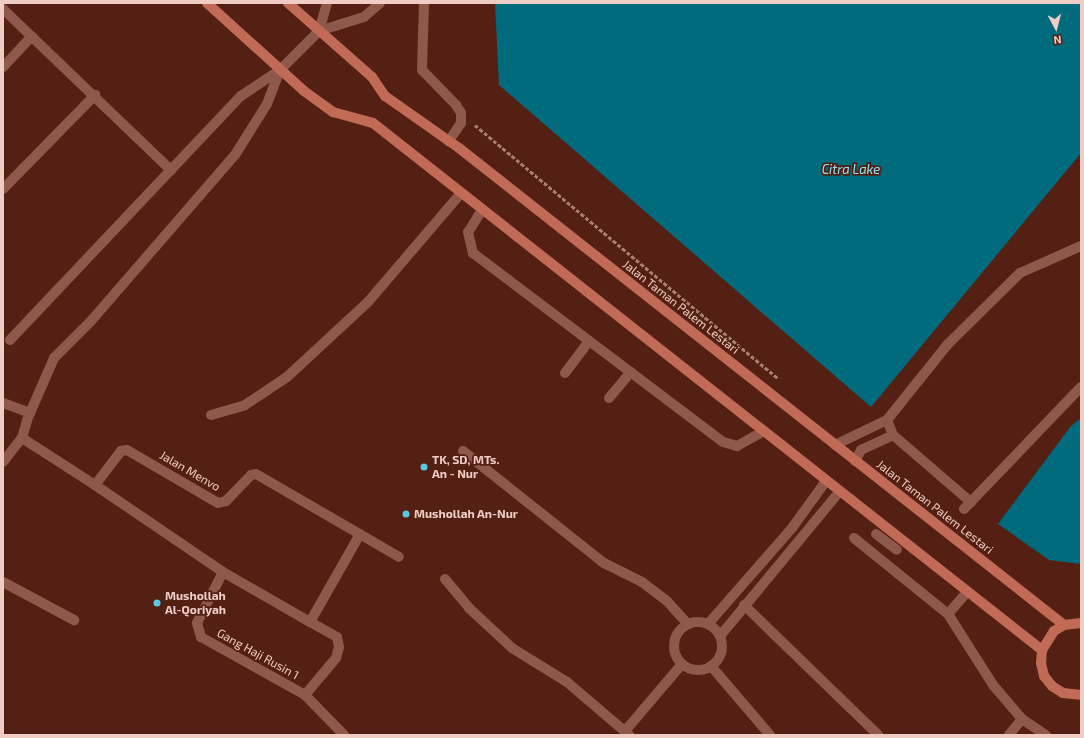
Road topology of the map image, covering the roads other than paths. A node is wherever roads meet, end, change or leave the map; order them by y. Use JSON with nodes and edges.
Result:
{"nodes":[{"id":1,"x":208,"y":3,"type":"edge"},
{"id":2,"x":288,"y":3,"type":"edge"},
{"id":3,"x":327,"y":3,"type":"edge"},
{"id":4,"x":380,"y":3,"type":"edge"},
{"id":5,"x":424,"y":3,"type":"edge"},
{"id":6,"x":3,"y":9,"type":"edge"},
{"id":7,"x":319,"y":31,"type":"junction"},
{"id":8,"x":32,"y":36,"type":"junction"},
{"id":9,"x":3,"y":67,"type":"edge"},
{"id":10,"x":280,"y":70,"type":"junction"},
{"id":11,"x":94,"y":95,"type":"junction"},
{"id":12,"x":449,"y":141,"type":"junction"},
{"id":13,"x":171,"y":170,"type":"junction"},
{"id":14,"x":3,"y":189,"type":"edge"},
{"id":15,"x":461,"y":193,"type":"junction"},
{"id":16,"x":482,"y":210,"type":"junction"},
{"id":17,"x":1081,"y":246,"type":"edge"},
{"id":18,"x":10,"y":340,"type":"dead end"},
{"id":19,"x":589,"y":341,"type":"junction"},
{"id":20,"x":631,"y":372,"type":"junction"},
{"id":21,"x":565,"y":373,"type":"dead end"},
{"id":22,"x":1081,"y":387,"type":"edge"},
{"id":23,"x":609,"y":398,"type":"dead end"},
{"id":24,"x":3,"y":403,"type":"edge"},
{"id":25,"x":30,"y":413,"type":"junction"},
{"id":26,"x":211,"y":415,"type":"dead end"},
{"id":27,"x":887,"y":420,"type":"junction"},
{"id":28,"x":764,"y":431,"type":"junction"},
{"id":29,"x":892,"y":435,"type":"junction"},
{"id":30,"x":22,"y":438,"type":"junction"},
{"id":31,"x":835,"y":445,"type":"junction"},
{"id":32,"x":463,"y":451,"type":"dead end"},
{"id":33,"x":855,"y":461,"type":"junction"},
{"id":34,"x":3,"y":462,"type":"edge"},
{"id":35,"x":826,"y":481,"type":"junction"},
{"id":36,"x":95,"y":485,"type":"junction"},
{"id":37,"x":840,"y":491,"type":"junction"},
{"id":38,"x":971,"y":502,"type":"junction"},
{"id":39,"x":964,"y":509,"type":"dead end"},
{"id":40,"x":360,"y":534,"type":"junction"},
{"id":41,"x":876,"y":534,"type":"dead end"},
{"id":42,"x":888,"y":537,"type":"junction"},
{"id":43,"x":854,"y":538,"type":"dead end"},
{"id":44,"x":897,"y":550,"type":"dead end"},
{"id":45,"x":399,"y":557,"type":"dead end"},
{"id":46,"x":223,"y":572,"type":"junction"},
{"id":47,"x":445,"y":580,"type":"dead end"},
{"id":48,"x":3,"y":582,"type":"edge"},
{"id":49,"x":966,"y":593,"type":"junction"},
{"id":50,"x":744,"y":605,"type":"junction"},
{"id":51,"x":948,"y":614,"type":"junction"},
{"id":52,"x":74,"y":620,"type":"dead end"},
{"id":53,"x":310,"y":622,"type":"junction"},
{"id":54,"x":1081,"y":623,"type":"edge"},
{"id":55,"x":688,"y":624,"type":"junction"},
{"id":56,"x":708,"y":624,"type":"junction"},
{"id":57,"x":1064,"y":625,"type":"junction"},
{"id":58,"x":720,"y":636,"type":"junction"},
{"id":59,"x":1042,"y":650,"type":"junction"},
{"id":60,"x":682,"y":664,"type":"junction"},
{"id":61,"x":711,"y":666,"type":"junction"},
{"id":62,"x":305,"y":695,"type":"junction"},
{"id":63,"x":1081,"y":695,"type":"edge"},
{"id":64,"x":1022,"y":719,"type":"junction"},
{"id":65,"x":627,"y":733,"type":"edge"},
{"id":66,"x":344,"y":735,"type":"edge"},
{"id":67,"x":770,"y":735,"type":"edge"},
{"id":68,"x":878,"y":735,"type":"edge"},
{"id":69,"x":1009,"y":735,"type":"edge"},
{"id":70,"x":1046,"y":735,"type":"edge"}],
"edges":[{"from":1,"to":10,"type":"street"},
{"from":2,"to":7,"type":"street","name":"Jalan Taman Palem Lestari"},
{"from":3,"to":7,"type":"street"},
{"from":4,"to":7,"type":"street"},
{"from":5,"to":12,"type":"street"},
{"from":6,"to":8,"type":"street"},
{"from":7,"to":10,"type":"street"},
{"from":7,"to":12,"type":"street","name":"Jalan Taman Palem Lestari"},
{"from":8,"to":9,"type":"street"},
{"from":8,"to":11,"type":"street"},
{"from":10,"to":13,"type":"street"},
{"from":10,"to":15,"type":"street"},
{"from":10,"to":25,"type":"street"},
{"from":11,"to":13,"type":"street"},
{"from":11,"to":14,"type":"street"},
{"from":12,"to":31,"type":"street","name":"Jalan Taman Palem Lestari"},
{"from":13,"to":18,"type":"street"},
{"from":15,"to":16,"type":"street"},
{"from":15,"to":26,"type":"street"},
{"from":16,"to":19,"type":"street"},
{"from":16,"to":28,"type":"street"},
{"from":17,"to":27,"type":"street"},
{"from":19,"to":20,"type":"street"},
{"from":19,"to":21,"type":"street"},
{"from":20,"to":23,"type":"street"},
{"from":20,"to":28,"type":"street"},
{"from":22,"to":38,"type":"street"},
{"from":24,"to":25,"type":"street"},
{"from":25,"to":30,"type":"street"},
{"from":27,"to":29,"type":"street"},
{"from":27,"to":31,"type":"street"},
{"from":28,"to":35,"type":"street"},
{"from":29,"to":33,"type":"street"},
{"from":29,"to":38,"type":"street"},
{"from":30,"to":34,"type":"street"},
{"from":30,"to":36,"type":"street"},
{"from":31,"to":33,"type":"street","name":"Jalan Taman Palem Lestari"},
{"from":32,"to":55,"type":"street"},
{"from":33,"to":57,"type":"street","name":"Jalan Taman Palem Lestari"},
{"from":35,"to":37,"type":"street"},
{"from":35,"to":56,"type":"street"},
{"from":36,"to":40,"type":"street","name":"Jalan Menvo"},
{"from":36,"to":46,"type":"street"},
{"from":37,"to":42,"type":"street"},
{"from":37,"to":50,"type":"street"},
{"from":38,"to":39,"type":"street"},
{"from":40,"to":45,"type":"street","name":"Jalan Menvo"},
{"from":40,"to":53,"type":"street"},
{"from":41,"to":42,"type":"street"},
{"from":42,"to":44,"type":"street"},
{"from":42,"to":49,"type":"street"},
{"from":43,"to":51,"type":"street"},
{"from":46,"to":53,"type":"street"},
{"from":46,"to":62,"type":"street","name":"Gang Haji Rusin 1"},
{"from":47,"to":65,"type":"street"},
{"from":48,"to":52,"type":"street"},
{"from":49,"to":51,"type":"street"},
{"from":49,"to":59,"type":"street"},
{"from":50,"to":58,"type":"street"},
{"from":50,"to":68,"type":"street"},
{"from":51,"to":64,"type":"street"},
{"from":53,"to":62,"type":"street"},
{"from":54,"to":57,"type":"street"},
{"from":55,"to":56,"type":"street"},
{"from":55,"to":60,"type":"street"},
{"from":56,"to":58,"type":"street"},
{"from":57,"to":59,"type":"street"},
{"from":58,"to":61,"type":"street"},
{"from":59,"to":63,"type":"street"},
{"from":60,"to":61,"type":"street"},
{"from":60,"to":65,"type":"street"},
{"from":61,"to":67,"type":"street"},
{"from":62,"to":66,"type":"street","name":"Gang Haji Rusin 1"},
{"from":64,"to":69,"type":"street"},
{"from":64,"to":70,"type":"street"}]}
